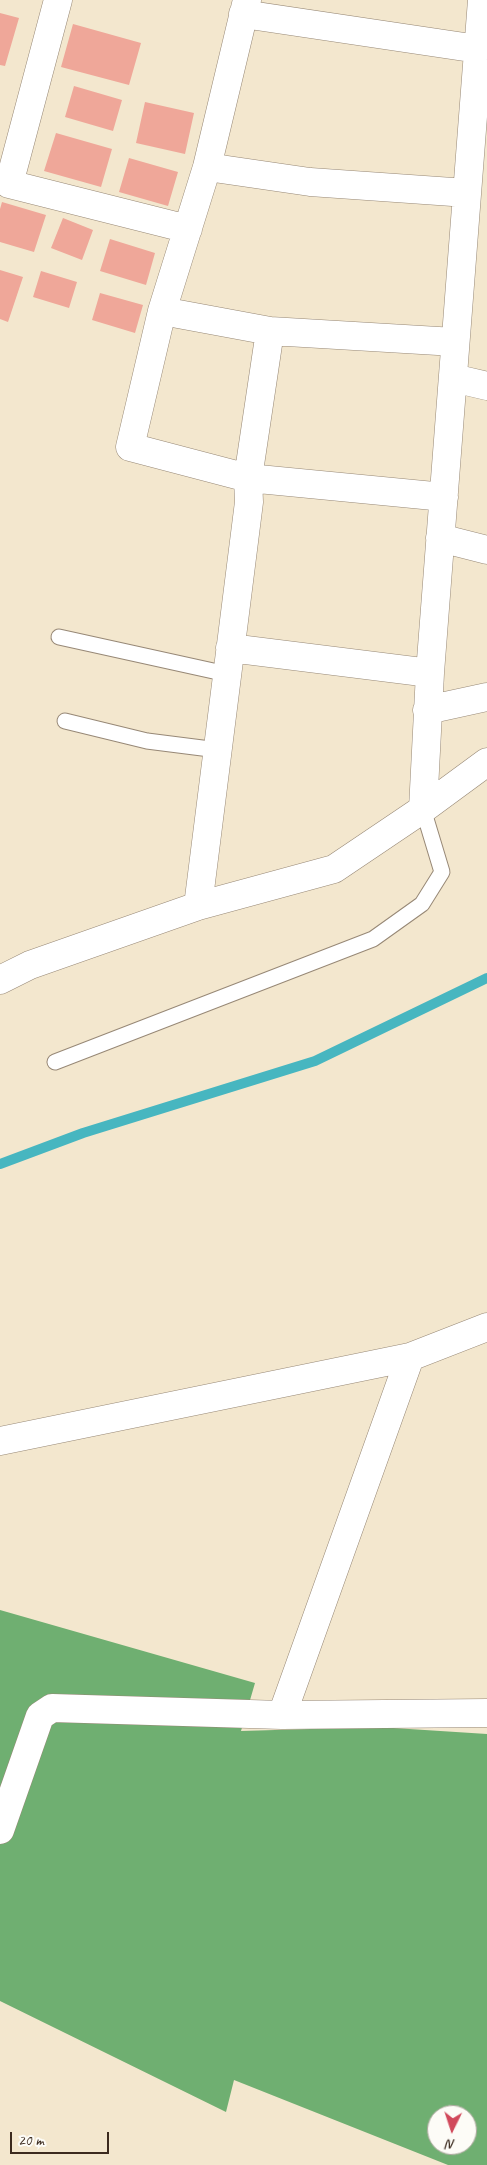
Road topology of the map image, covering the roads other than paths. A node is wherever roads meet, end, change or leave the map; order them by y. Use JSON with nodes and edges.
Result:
{"nodes":[{"id":1,"x":58,"y":0,"type":"edge"},
{"id":2,"x":482,"y":0,"type":"edge"},
{"id":3,"x":245,"y":7,"type":"edge"},
{"id":4,"x":478,"y":49,"type":"junction"},
{"id":5,"x":481,"y":84,"type":"edge"},
{"id":6,"x":207,"y":167,"type":"junction"},
{"id":7,"x":467,"y":193,"type":"junction"},
{"id":8,"x":188,"y":229,"type":"junction"},
{"id":9,"x":475,"y":237,"type":"edge"},
{"id":10,"x":162,"y":310,"type":"junction"},
{"id":11,"x":270,"y":331,"type":"junction"},
{"id":12,"x":455,"y":342,"type":"junction"},
{"id":13,"x":453,"y":378,"type":"junction"},
{"id":14,"x":487,"y":386,"type":"edge"},
{"id":15,"x":248,"y":478,"type":"junction"},
{"id":16,"x":444,"y":497,"type":"junction"},
{"id":17,"x":440,"y":538,"type":"junction"},
{"id":18,"x":487,"y":550,"type":"edge"},
{"id":19,"x":59,"y":637,"type":"dead end"},
{"id":20,"x":229,"y":661,"type":"junction"},
{"id":21,"x":430,"y":673,"type":"junction"},
{"id":22,"x":487,"y":697,"type":"edge"},
{"id":23,"x":427,"y":710,"type":"junction"},
{"id":24,"x":65,"y":722,"type":"dead end"},
{"id":25,"x":218,"y":750,"type":"junction"},
{"id":26,"x":487,"y":762,"type":"edge"},
{"id":27,"x":423,"y":809,"type":"junction"},
{"id":28,"x":198,"y":906,"type":"junction"},
{"id":29,"x":0,"y":980,"type":"edge"},
{"id":30,"x":55,"y":1062,"type":"dead end"},
{"id":31,"x":487,"y":1327,"type":"edge"},
{"id":32,"x":410,"y":1357,"type":"junction"},
{"id":33,"x":0,"y":1441,"type":"edge"},
{"id":34,"x":487,"y":1713,"type":"edge"},
{"id":35,"x":282,"y":1714,"type":"junction"},
{"id":36,"x":0,"y":1830,"type":"edge"}],
"edges":[{"from":1,"to":8,"type":"street"},
{"from":2,"to":4,"type":"street"},
{"from":3,"to":4,"type":"street"},
{"from":3,"to":6,"type":"street"},
{"from":4,"to":5,"type":"street"},
{"from":5,"to":7,"type":"street"},
{"from":6,"to":7,"type":"street"},
{"from":6,"to":8,"type":"street"},
{"from":7,"to":9,"type":"street"},
{"from":8,"to":10,"type":"street"},
{"from":9,"to":12,"type":"street"},
{"from":10,"to":11,"type":"street"},
{"from":10,"to":15,"type":"street"},
{"from":11,"to":12,"type":"street"},
{"from":11,"to":15,"type":"street"},
{"from":12,"to":13,"type":"street"},
{"from":13,"to":14,"type":"street"},
{"from":13,"to":16,"type":"street"},
{"from":15,"to":16,"type":"street"},
{"from":15,"to":20,"type":"street"},
{"from":16,"to":17,"type":"street"},
{"from":17,"to":18,"type":"street"},
{"from":17,"to":21,"type":"street"},
{"from":19,"to":20,"type":"lane"},
{"from":20,"to":21,"type":"street"},
{"from":20,"to":25,"type":"street"},
{"from":21,"to":23,"type":"street"},
{"from":22,"to":23,"type":"street"},
{"from":23,"to":27,"type":"street"},
{"from":24,"to":25,"type":"lane"},
{"from":25,"to":28,"type":"street"},
{"from":26,"to":27,"type":"street"},
{"from":27,"to":28,"type":"street"},
{"from":27,"to":30,"type":"lane"},
{"from":28,"to":29,"type":"street"},
{"from":31,"to":32,"type":"street"},
{"from":32,"to":33,"type":"street"},
{"from":32,"to":35,"type":"street"},
{"from":34,"to":35,"type":"street"},
{"from":35,"to":36,"type":"street"}]}
